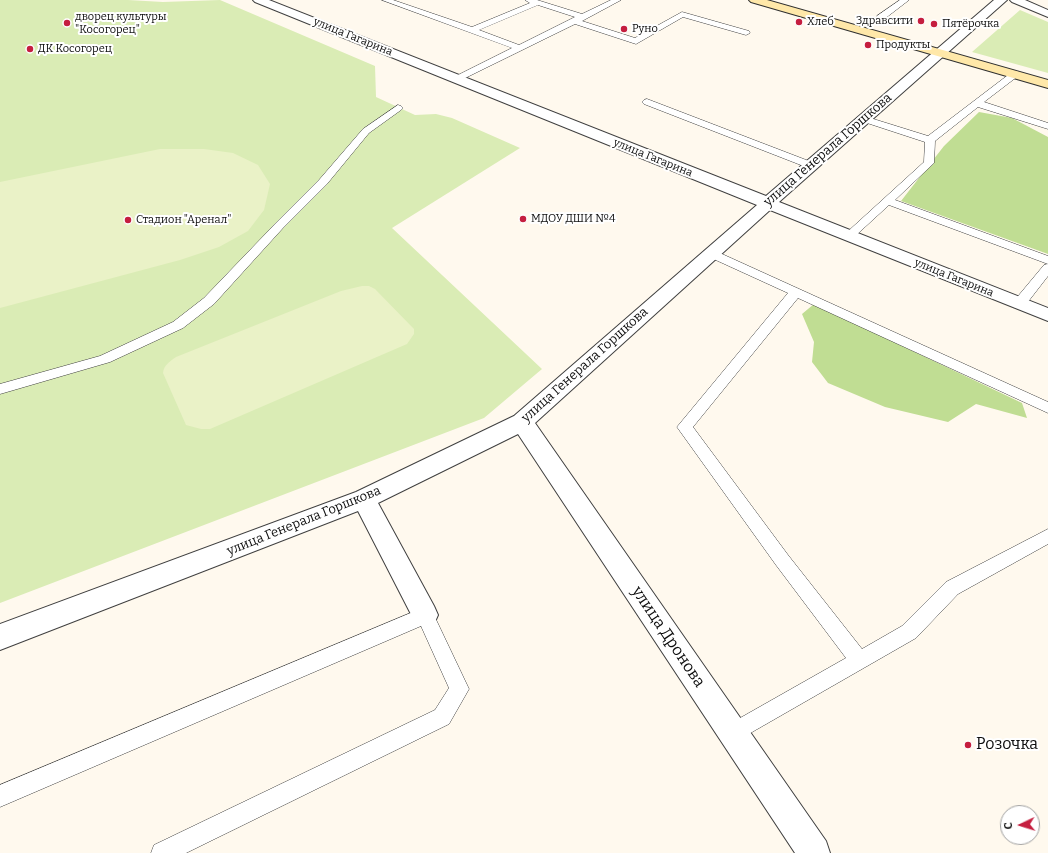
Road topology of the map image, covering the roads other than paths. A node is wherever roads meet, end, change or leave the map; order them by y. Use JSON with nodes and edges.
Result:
{"nodes":[{"id":1,"x":260,"y":0,"type":"edge"},
{"id":2,"x":386,"y":0,"type":"edge"},
{"id":3,"x":529,"y":0,"type":"edge"},
{"id":4,"x":617,"y":0,"type":"edge"},
{"id":5,"x":755,"y":0,"type":"edge"},
{"id":6,"x":1001,"y":0,"type":"edge"},
{"id":7,"x":1016,"y":0,"type":"edge"},
{"id":8,"x":900,"y":1,"type":"edge"},
{"id":9,"x":538,"y":3,"type":"junction"},
{"id":10,"x":1046,"y":12,"type":"edge"},
{"id":11,"x":880,"y":18,"type":"dead end"},
{"id":12,"x":578,"y":19,"type":"junction"},
{"id":13,"x":472,"y":30,"type":"junction"},
{"id":14,"x":746,"y":33,"type":"dead end"},
{"id":15,"x":519,"y":48,"type":"junction"},
{"id":16,"x":939,"y":53,"type":"junction"},
{"id":17,"x":1015,"y":74,"type":"junction"},
{"id":18,"x":457,"y":79,"type":"junction"},
{"id":19,"x":1048,"y":84,"type":"edge"},
{"id":20,"x":647,"y":102,"type":"dead end"},
{"id":21,"x":977,"y":103,"type":"junction"},
{"id":22,"x":398,"y":108,"type":"dead end"},
{"id":23,"x":864,"y":119,"type":"junction"},
{"id":24,"x":1048,"y":126,"type":"edge"},
{"id":25,"x":930,"y":140,"type":"junction"},
{"id":26,"x":810,"y":165,"type":"junction"},
{"id":27,"x":888,"y":201,"type":"junction"},
{"id":28,"x":766,"y":204,"type":"junction"},
{"id":29,"x":849,"y":236,"type":"junction"},
{"id":30,"x":711,"y":253,"type":"junction"},
{"id":31,"x":1048,"y":260,"type":"edge"},
{"id":32,"x":1048,"y":268,"type":"edge"},
{"id":33,"x":796,"y":292,"type":"junction"},
{"id":34,"x":1019,"y":304,"type":"junction"},
{"id":35,"x":1048,"y":315,"type":"edge"},
{"id":36,"x":0,"y":389,"type":"edge"},
{"id":37,"x":1048,"y":408,"type":"edge"},
{"id":38,"x":522,"y":422,"type":"junction"},
{"id":39,"x":364,"y":499,"type":"junction"},
{"id":40,"x":1048,"y":536,"type":"edge"},
{"id":41,"x":425,"y":615,"type":"junction"},
{"id":42,"x":0,"y":637,"type":"edge"},
{"id":43,"x":860,"y":661,"type":"junction"},
{"id":44,"x":733,"y":733,"type":"junction"},
{"id":45,"x":0,"y":796,"type":"edge"},
{"id":46,"x":162,"y":853,"type":"edge"},
{"id":47,"x":814,"y":853,"type":"edge"}],
"edges":[{"from":1,"to":18,"type":"street","name":"улица Гагарина"},
{"from":2,"to":13,"type":"lane"},
{"from":3,"to":9,"type":"lane"},
{"from":4,"to":12,"type":"lane"},
{"from":5,"to":16,"type":"street"},
{"from":6,"to":16,"type":"street","name":"улица Генерала Горшкова"},
{"from":7,"to":10,"type":"street"},
{"from":8,"to":11,"type":"lane"},
{"from":9,"to":12,"type":"lane"},
{"from":9,"to":13,"type":"lane"},
{"from":12,"to":14,"type":"lane"},
{"from":12,"to":15,"type":"lane"},
{"from":13,"to":15,"type":"lane"},
{"from":15,"to":18,"type":"lane"},
{"from":16,"to":17,"type":"street"},
{"from":16,"to":23,"type":"street","name":"улица Генерала Горшкова"},
{"from":17,"to":19,"type":"street"},
{"from":17,"to":21,"type":"lane"},
{"from":18,"to":28,"type":"street","name":"улица Гагарина"},
{"from":20,"to":26,"type":"lane"},
{"from":21,"to":24,"type":"lane"},
{"from":21,"to":25,"type":"lane"},
{"from":22,"to":36,"type":"lane"},
{"from":23,"to":25,"type":"lane"},
{"from":23,"to":26,"type":"street","name":"улица Генерала Горшкова"},
{"from":25,"to":27,"type":"lane"},
{"from":26,"to":28,"type":"street","name":"улица Генерала Горшкова"},
{"from":27,"to":29,"type":"lane"},
{"from":27,"to":31,"type":"lane"},
{"from":28,"to":29,"type":"street","name":"улица Гагарина"},
{"from":28,"to":30,"type":"street","name":"улица Генерала Горшкова"},
{"from":29,"to":34,"type":"street","name":"улица Гагарина"},
{"from":30,"to":33,"type":"lane"},
{"from":30,"to":38,"type":"street","name":"улица Генерала Горшкова"},
{"from":32,"to":34,"type":"lane"},
{"from":33,"to":37,"type":"lane"},
{"from":33,"to":43,"type":"lane"},
{"from":34,"to":35,"type":"street","name":"улица Гагарина"},
{"from":38,"to":39,"type":"street","name":"улица Генерала Горшкова"},
{"from":38,"to":44,"type":"street","name":"улица Дронова"},
{"from":39,"to":41,"type":"street"},
{"from":39,"to":42,"type":"street","name":"улица Генерала Горшкова"},
{"from":40,"to":43,"type":"lane"},
{"from":41,"to":45,"type":"lane"},
{"from":41,"to":46,"type":"lane"},
{"from":43,"to":44,"type":"lane"},
{"from":44,"to":47,"type":"street","name":"улица Дронова"}]}
